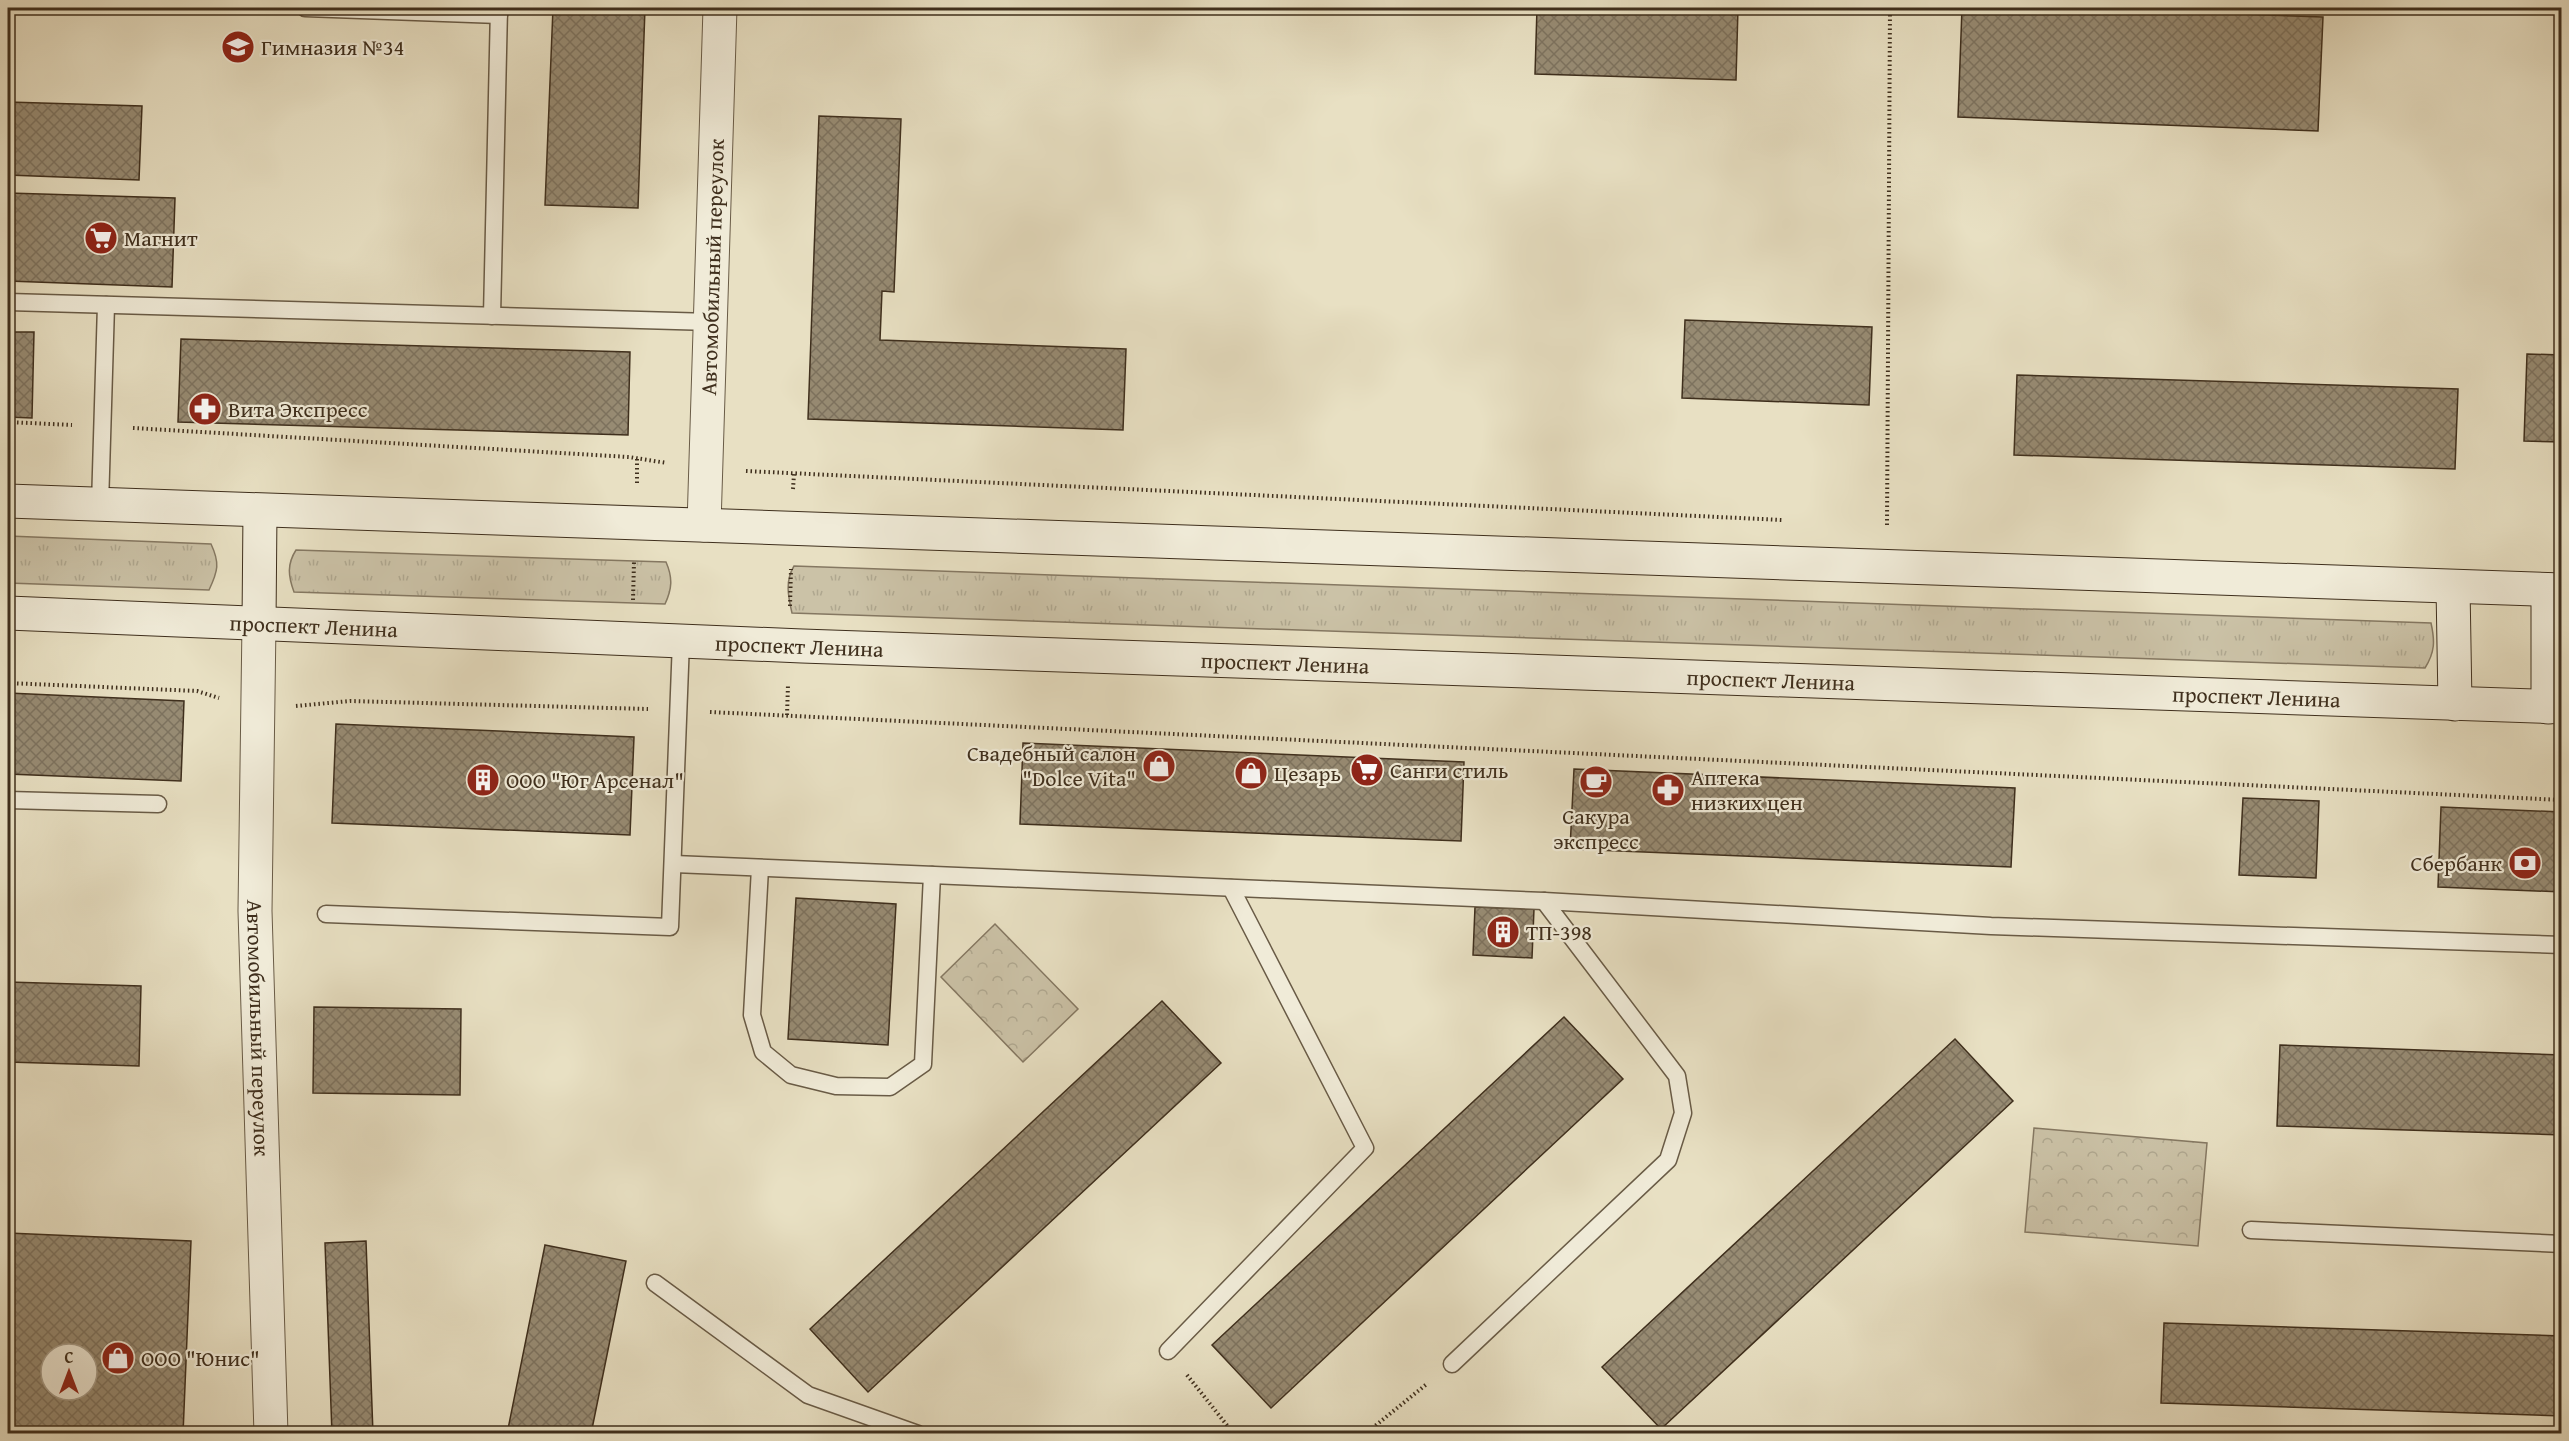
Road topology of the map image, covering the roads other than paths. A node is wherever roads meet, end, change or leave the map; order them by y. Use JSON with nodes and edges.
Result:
{"nodes":[{"id":1,"x":305,"y":8,"type":"edge"},
{"id":2,"x":720,"y":8,"type":"edge"},
{"id":3,"x":499,"y":11,"type":"edge"},
{"id":4,"x":8,"y":302,"type":"edge"},
{"id":5,"x":106,"y":304,"type":"junction"},
{"id":6,"x":492,"y":316,"type":"junction"},
{"id":7,"x":711,"y":322,"type":"junction"},
{"id":8,"x":8,"y":501,"type":"edge"},
{"id":9,"x":100,"y":505,"type":"junction"},
{"id":10,"x":260,"y":512,"type":"junction"},
{"id":11,"x":704,"y":525,"type":"junction"},
{"id":12,"x":2453,"y":587,"type":"junction"},
{"id":13,"x":2555,"y":590,"type":"edge"},
{"id":14,"x":8,"y":613,"type":"edge"},
{"id":15,"x":259,"y":623,"type":"junction"},
{"id":16,"x":681,"y":641,"type":"junction"},
{"id":17,"x":2455,"y":704,"type":"junction"},
{"id":18,"x":2555,"y":707,"type":"edge"},
{"id":19,"x":8,"y":800,"type":"edge"},
{"id":20,"x":158,"y":804,"type":"dead end"},
{"id":21,"x":674,"y":864,"type":"junction"},
{"id":22,"x":760,"y":868,"type":"junction"},
{"id":23,"x":932,"y":875,"type":"junction"},
{"id":24,"x":1232,"y":888,"type":"junction"},
{"id":25,"x":1544,"y":901,"type":"junction"},
{"id":26,"x":326,"y":914,"type":"dead end"},
{"id":27,"x":2562,"y":945,"type":"edge"},
{"id":28,"x":2250,"y":1230,"type":"dead end"},
{"id":29,"x":2562,"y":1244,"type":"edge"},
{"id":30,"x":655,"y":1283,"type":"dead end"},
{"id":31,"x":1168,"y":1351,"type":"road end"},
{"id":32,"x":1452,"y":1364,"type":"road end"},
{"id":33,"x":271,"y":1434,"type":"edge"},
{"id":34,"x":918,"y":1434,"type":"edge"}],
"edges":[{"from":1,"to":3,"type":"lane"},
{"from":2,"to":7,"type":"main road","name":"Автомобильный переулок"},
{"from":3,"to":6,"type":"lane"},
{"from":4,"to":5,"type":"lane"},
{"from":5,"to":6,"type":"lane"},
{"from":5,"to":9,"type":"lane"},
{"from":6,"to":7,"type":"lane"},
{"from":7,"to":11,"type":"main road","name":"Автомобильный переулок"},
{"from":8,"to":9,"type":"main road"},
{"from":9,"to":10,"type":"main road"},
{"from":10,"to":11,"type":"main road"},
{"from":10,"to":15,"type":"main road","name":"Автомобильный переулок"},
{"from":11,"to":12,"type":"main road"},
{"from":12,"to":13,"type":"main road"},
{"from":12,"to":17,"type":"main road"},
{"from":13,"to":18,"type":"main road"},
{"from":14,"to":15,"type":"main road","name":"проспект Ленина"},
{"from":15,"to":16,"type":"main road","name":"проспект Ленина"},
{"from":15,"to":33,"type":"main road","name":"Автомобильный переулок"},
{"from":16,"to":17,"type":"main road","name":"проспект Ленина"},
{"from":16,"to":21,"type":"lane"},
{"from":17,"to":18,"type":"main road","name":"проспект Ленина"},
{"from":19,"to":20,"type":"lane"},
{"from":21,"to":22,"type":"lane"},
{"from":21,"to":26,"type":"lane"},
{"from":22,"to":23,"type":"lane"},
{"from":22,"to":23,"type":"lane"},
{"from":23,"to":24,"type":"lane"},
{"from":24,"to":25,"type":"lane"},
{"from":24,"to":31,"type":"lane"},
{"from":25,"to":27,"type":"lane"},
{"from":25,"to":32,"type":"lane"},
{"from":28,"to":29,"type":"lane"},
{"from":30,"to":34,"type":"lane"}]}
